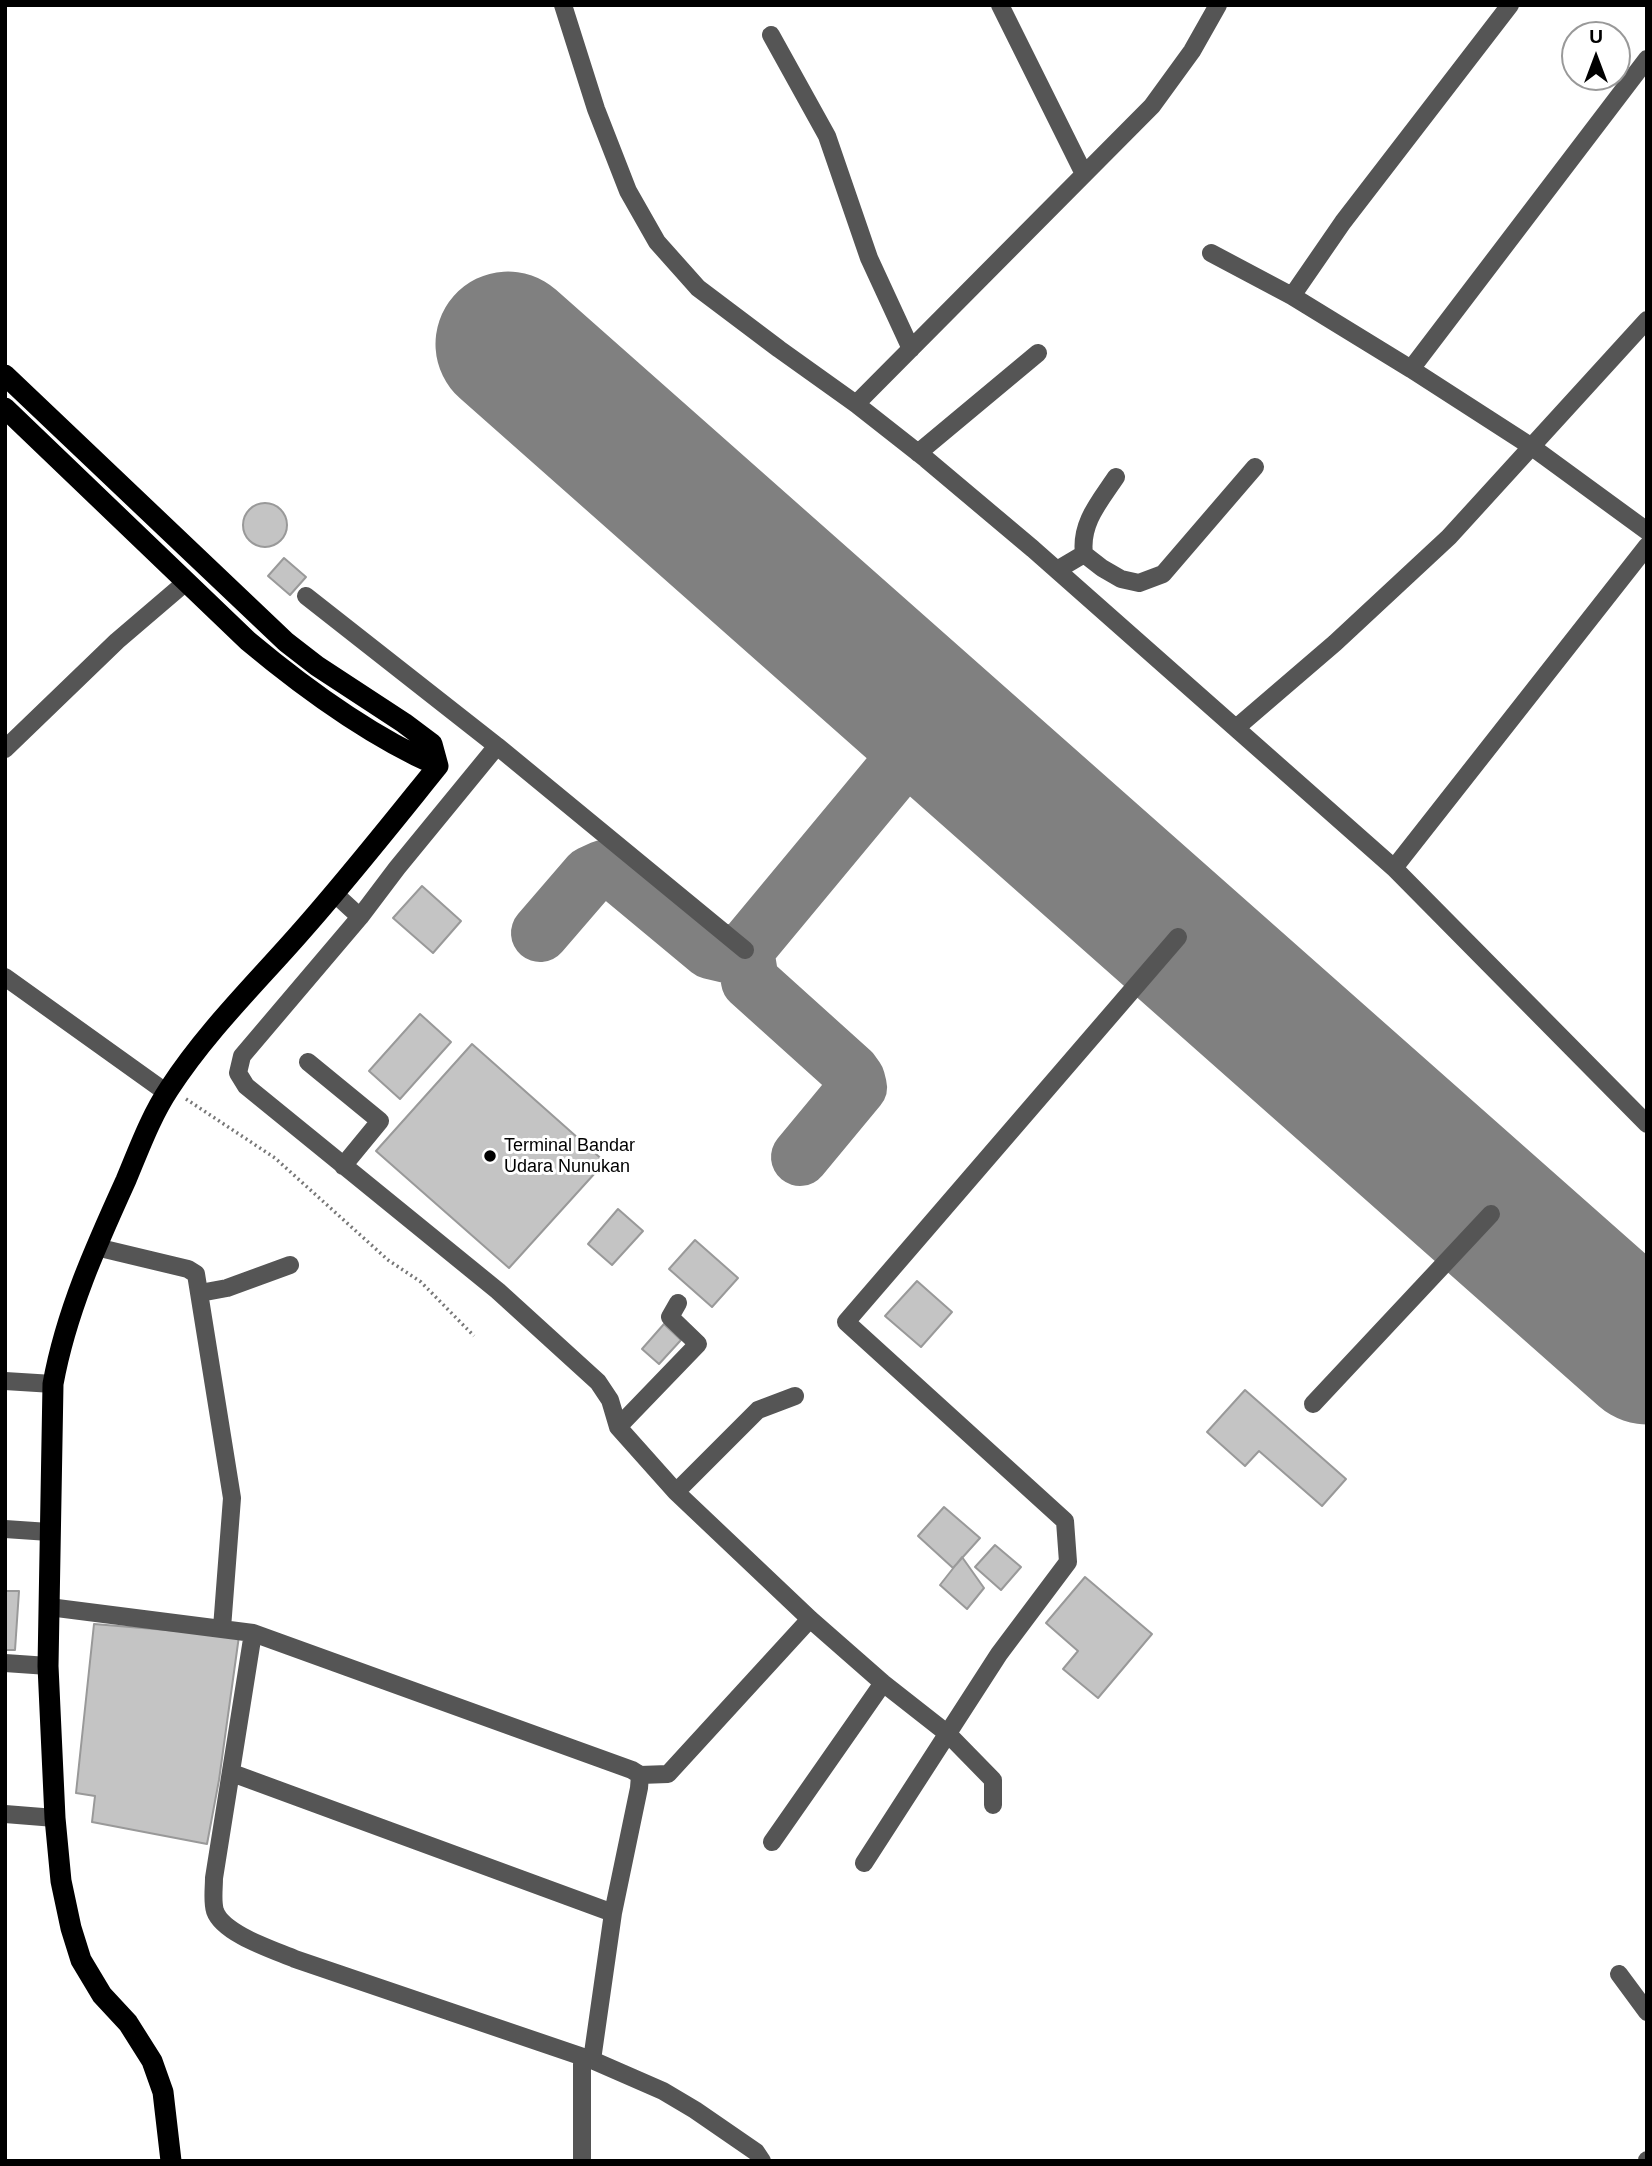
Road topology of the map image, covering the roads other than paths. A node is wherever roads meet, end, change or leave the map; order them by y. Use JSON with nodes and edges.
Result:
{"nodes":[{"id":1,"x":563,"y":5,"type":"edge"},
{"id":2,"x":1000,"y":5,"type":"edge"},
{"id":3,"x":1218,"y":5,"type":"edge"},
{"id":4,"x":1510,"y":5,"type":"edge"},
{"id":5,"x":771,"y":35,"type":"dead end"},
{"id":6,"x":1647,"y":60,"type":"edge"},
{"id":7,"x":1083,"y":174,"type":"junction"},
{"id":8,"x":1211,"y":253,"type":"dead end"},
{"id":9,"x":1292,"y":296,"type":"junction"},
{"id":10,"x":1647,"y":320,"type":"edge"},
{"id":11,"x":911,"y":349,"type":"junction"},
{"id":12,"x":1038,"y":353,"type":"dead end"},
{"id":13,"x":1412,"y":369,"type":"junction"},
{"id":14,"x":5,"y":375,"type":"edge"},
{"id":15,"x":856,"y":404,"type":"junction"},
{"id":16,"x":5,"y":408,"type":"edge"},
{"id":17,"x":1532,"y":447,"type":"junction"},
{"id":18,"x":918,"y":453,"type":"junction"},
{"id":19,"x":1255,"y":467,"type":"dead end"},
{"id":20,"x":1116,"y":477,"type":"dead end"},
{"id":21,"x":1647,"y":531,"type":"edge"},
{"id":22,"x":1647,"y":546,"type":"edge"},
{"id":23,"x":1084,"y":554,"type":"junction"},
{"id":24,"x":1057,"y":570,"type":"junction"},
{"id":25,"x":186,"y":582,"type":"junction"},
{"id":26,"x":306,"y":596,"type":"dead end"},
{"id":27,"x":1236,"y":728,"type":"junction"},
{"id":28,"x":498,"y":746,"type":"junction"},
{"id":29,"x":5,"y":750,"type":"edge"},
{"id":30,"x":438,"y":766,"type":"junction"},
{"id":31,"x":1394,"y":868,"type":"junction"},
{"id":32,"x":335,"y":894,"type":"junction"},
{"id":33,"x":360,"y":916,"type":"junction"},
{"id":34,"x":1178,"y":937,"type":"dead end"},
{"id":35,"x":745,"y":950,"type":"dead end"},
{"id":36,"x":5,"y":977,"type":"edge"},
{"id":37,"x":308,"y":1062,"type":"dead end"},
{"id":38,"x":168,"y":1091,"type":"junction"},
{"id":39,"x":1647,"y":1124,"type":"edge"},
{"id":40,"x":343,"y":1166,"type":"junction"},
{"id":41,"x":1492,"y":1214,"type":"dead end"},
{"id":42,"x":96,"y":1247,"type":"junction"},
{"id":43,"x":290,"y":1265,"type":"dead end"},
{"id":44,"x":200,"y":1293,"type":"junction"},
{"id":45,"x":678,"y":1303,"type":"dead end"},
{"id":46,"x":5,"y":1381,"type":"edge"},
{"id":47,"x":53,"y":1384,"type":"junction"},
{"id":48,"x":795,"y":1396,"type":"dead end"},
{"id":49,"x":1313,"y":1404,"type":"dead end"},
{"id":50,"x":618,"y":1427,"type":"junction"},
{"id":51,"x":676,"y":1492,"type":"junction"},
{"id":52,"x":5,"y":1529,"type":"edge"},
{"id":53,"x":49,"y":1532,"type":"junction"},
{"id":54,"x":49,"y":1607,"type":"junction"},
{"id":55,"x":810,"y":1619,"type":"junction"},
{"id":56,"x":222,"y":1628,"type":"junction"},
{"id":57,"x":253,"y":1633,"type":"junction"},
{"id":58,"x":5,"y":1663,"type":"edge"},
{"id":59,"x":48,"y":1666,"type":"junction"},
{"id":60,"x":883,"y":1683,"type":"junction"},
{"id":61,"x":948,"y":1734,"type":"junction"},
{"id":62,"x":232,"y":1773,"type":"junction"},
{"id":63,"x":640,"y":1775,"type":"junction"},
{"id":64,"x":993,"y":1805,"type":"dead end"},
{"id":65,"x":5,"y":1814,"type":"edge"},
{"id":66,"x":55,"y":1818,"type":"junction"},
{"id":67,"x":772,"y":1842,"type":"dead end"},
{"id":68,"x":864,"y":1863,"type":"dead end"},
{"id":69,"x":613,"y":1913,"type":"junction"},
{"id":70,"x":1619,"y":1974,"type":"dead end"},
{"id":71,"x":1647,"y":2012,"type":"edge"},
{"id":72,"x":587,"y":2059,"type":"junction"},
{"id":73,"x":171,"y":2161,"type":"edge"},
{"id":74,"x":582,"y":2161,"type":"edge"},
{"id":75,"x":762,"y":2161,"type":"edge"}],
"edges":[{"from":1,"to":15,"type":"street"},
{"from":2,"to":7,"type":"street"},
{"from":3,"to":7,"type":"street"},
{"from":4,"to":9,"type":"street"},
{"from":5,"to":11,"type":"street"},
{"from":6,"to":13,"type":"street"},
{"from":7,"to":11,"type":"street"},
{"from":8,"to":9,"type":"street"},
{"from":9,"to":13,"type":"street"},
{"from":10,"to":17,"type":"street"},
{"from":11,"to":15,"type":"street"},
{"from":12,"to":18,"type":"street"},
{"from":13,"to":17,"type":"street"},
{"from":14,"to":30,"type":"highway"},
{"from":15,"to":18,"type":"street"},
{"from":16,"to":25,"type":"highway"},
{"from":17,"to":21,"type":"street"},
{"from":17,"to":27,"type":"street"},
{"from":18,"to":24,"type":"street"},
{"from":19,"to":23,"type":"street"},
{"from":20,"to":23,"type":"street"},
{"from":22,"to":31,"type":"street"},
{"from":23,"to":24,"type":"street"},
{"from":24,"to":27,"type":"street"},
{"from":25,"to":29,"type":"street"},
{"from":25,"to":30,"type":"highway"},
{"from":26,"to":28,"type":"street"},
{"from":27,"to":31,"type":"street"},
{"from":28,"to":33,"type":"street"},
{"from":28,"to":35,"type":"street"},
{"from":30,"to":32,"type":"highway"},
{"from":31,"to":39,"type":"street"},
{"from":32,"to":33,"type":"street"},
{"from":32,"to":38,"type":"highway"},
{"from":33,"to":40,"type":"street"},
{"from":34,"to":61,"type":"street"},
{"from":36,"to":38,"type":"street"},
{"from":37,"to":40,"type":"street"},
{"from":38,"to":42,"type":"highway"},
{"from":40,"to":50,"type":"street"},
{"from":41,"to":49,"type":"street"},
{"from":42,"to":44,"type":"street"},
{"from":42,"to":47,"type":"highway"},
{"from":43,"to":44,"type":"street"},
{"from":44,"to":56,"type":"street"},
{"from":45,"to":50,"type":"street"},
{"from":46,"to":47,"type":"street"},
{"from":47,"to":53,"type":"highway"},
{"from":48,"to":51,"type":"street"},
{"from":50,"to":51,"type":"street"},
{"from":51,"to":55,"type":"street"},
{"from":52,"to":53,"type":"street"},
{"from":53,"to":54,"type":"highway"},
{"from":54,"to":56,"type":"street"},
{"from":54,"to":59,"type":"highway"},
{"from":55,"to":60,"type":"street"},
{"from":55,"to":63,"type":"street"},
{"from":56,"to":57,"type":"street"},
{"from":57,"to":62,"type":"street"},
{"from":57,"to":63,"type":"street"},
{"from":58,"to":59,"type":"street"},
{"from":59,"to":66,"type":"highway"},
{"from":60,"to":61,"type":"street"},
{"from":60,"to":67,"type":"street"},
{"from":61,"to":64,"type":"street"},
{"from":61,"to":68,"type":"street"},
{"from":62,"to":69,"type":"street"},
{"from":62,"to":72,"type":"street"},
{"from":63,"to":69,"type":"street"},
{"from":65,"to":66,"type":"street"},
{"from":66,"to":73,"type":"highway"},
{"from":69,"to":72,"type":"street"},
{"from":70,"to":71,"type":"street"},
{"from":72,"to":74,"type":"street"},
{"from":72,"to":75,"type":"street"}]}
